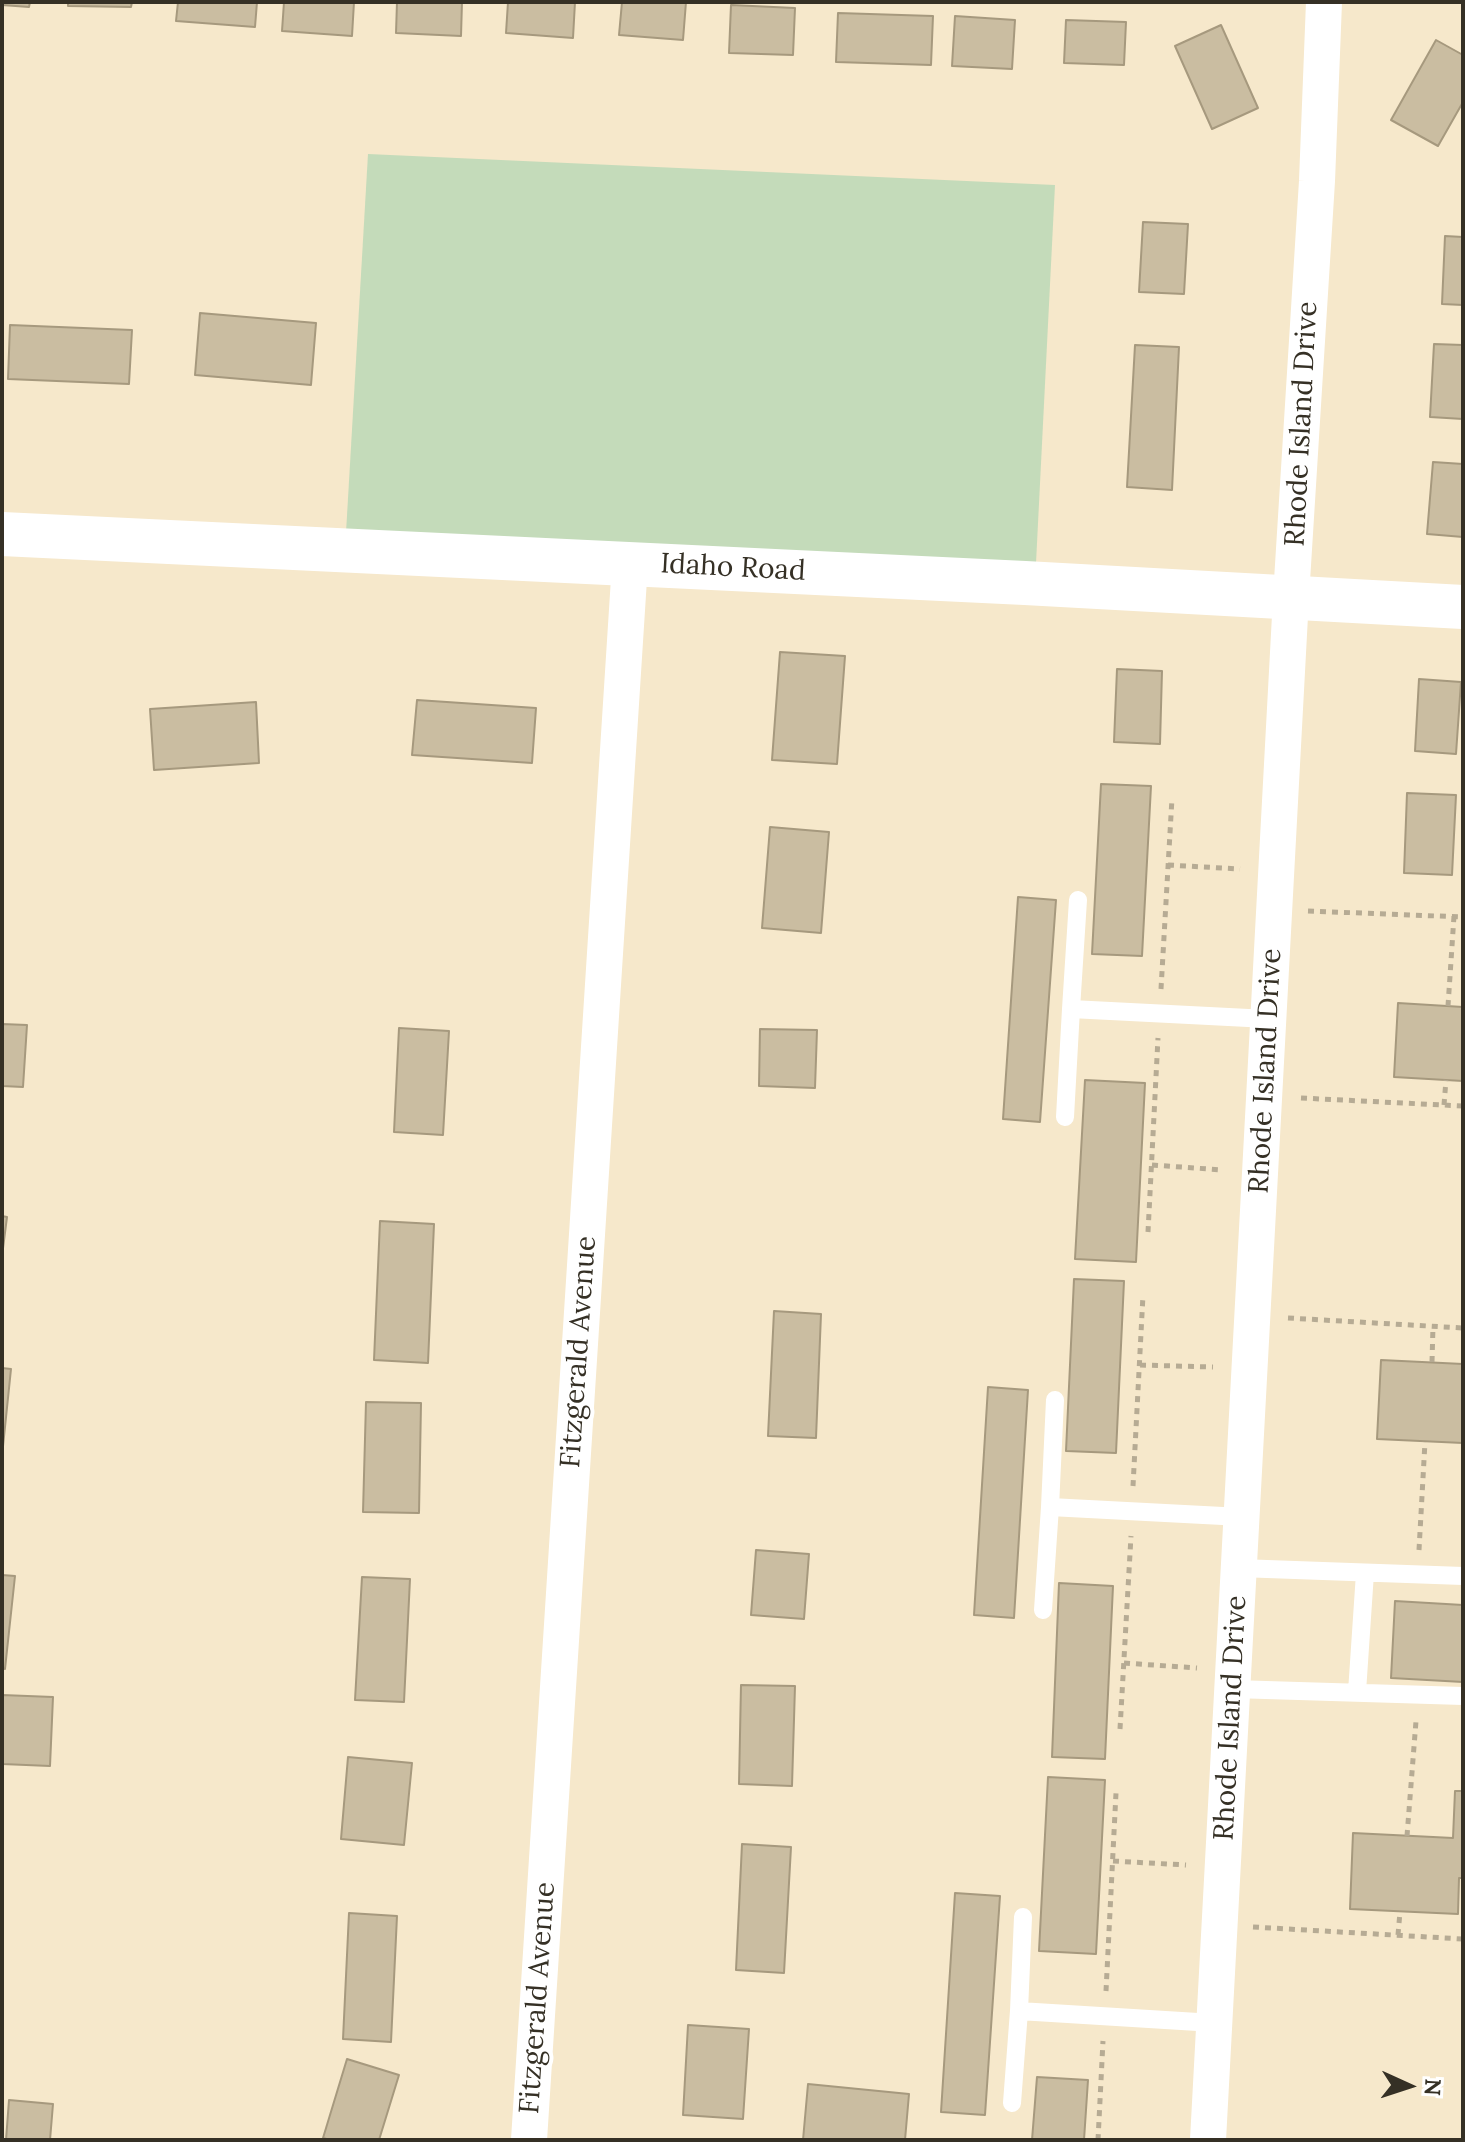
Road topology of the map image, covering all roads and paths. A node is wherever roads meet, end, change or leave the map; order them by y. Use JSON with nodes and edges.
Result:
{"nodes":[{"id":1,"x":1324,"y":2,"type":"edge"},
{"id":2,"x":2,"y":534,"type":"edge"},
{"id":3,"x":630,"y":563,"type":"junction"},
{"id":4,"x":1291,"y":597,"type":"junction"},
{"id":5,"x":1463,"y":607,"type":"edge"},
{"id":6,"x":1168,"y":865,"type":"dead end"},
{"id":7,"x":1277,"y":871,"type":"junction"},
{"id":8,"x":1078,"y":900,"type":"dead end"},
{"id":9,"x":1274,"y":909,"type":"junction"},
{"id":10,"x":1454,"y":916,"type":"junction"},
{"id":11,"x":1463,"y":917,"type":"edge"},
{"id":12,"x":1448,"y":1006,"type":"dead end"},
{"id":13,"x":1071,"y":1009,"type":"junction"},
{"id":14,"x":1268,"y":1019,"type":"junction"},
{"id":15,"x":1446,"y":1080,"type":"dead end"},
{"id":16,"x":1264,"y":1096,"type":"junction"},
{"id":17,"x":1444,"y":1105,"type":"junction"},
{"id":18,"x":1463,"y":1106,"type":"edge"},
{"id":19,"x":1065,"y":1117,"type":"dead end"},
{"id":20,"x":1152,"y":1165,"type":"dead end"},
{"id":21,"x":1260,"y":1172,"type":"junction"},
{"id":22,"x":1253,"y":1316,"type":"junction"},
{"id":23,"x":1433,"y":1326,"type":"junction"},
{"id":24,"x":1463,"y":1328,"type":"edge"},
{"id":25,"x":1432,"y":1362,"type":"dead end"},
{"id":26,"x":1140,"y":1365,"type":"dead end"},
{"id":27,"x":1250,"y":1369,"type":"junction"},
{"id":28,"x":1055,"y":1400,"type":"dead end"},
{"id":29,"x":1425,"y":1442,"type":"dead end"},
{"id":30,"x":1050,"y":1507,"type":"junction"},
{"id":31,"x":1242,"y":1517,"type":"junction"},
{"id":32,"x":1239,"y":1568,"type":"junction"},
{"id":33,"x":1365,"y":1573,"type":"junction"},
{"id":34,"x":1418,"y":1575,"type":"junction"},
{"id":35,"x":1463,"y":1576,"type":"edge"},
{"id":36,"x":1043,"y":1610,"type":"dead end"},
{"id":37,"x":1124,"y":1663,"type":"dead end"},
{"id":38,"x":1233,"y":1680,"type":"junction"},
{"id":39,"x":1357,"y":1692,"type":"junction"},
{"id":40,"x":1418,"y":1695,"type":"junction"},
{"id":41,"x":1463,"y":1696,"type":"edge"},
{"id":42,"x":1116,"y":1793,"type":"dead end"},
{"id":43,"x":1407,"y":1836,"type":"dead end"},
{"id":44,"x":1113,"y":1861,"type":"junction"},
{"id":45,"x":1223,"y":1867,"type":"junction"},
{"id":46,"x":1400,"y":1912,"type":"dead end"},
{"id":47,"x":1023,"y":1917,"type":"dead end"},
{"id":48,"x":1220,"y":1925,"type":"junction"},
{"id":49,"x":1398,"y":1935,"type":"junction"},
{"id":50,"x":1463,"y":1939,"type":"edge"},
{"id":51,"x":1019,"y":2011,"type":"junction"},
{"id":52,"x":1104,"y":2017,"type":"junction"},
{"id":53,"x":1214,"y":2023,"type":"junction"},
{"id":54,"x":1012,"y":2103,"type":"dead end"},
{"id":55,"x":529,"y":2140,"type":"edge"},
{"id":56,"x":1098,"y":2140,"type":"edge"},
{"id":57,"x":1208,"y":2140,"type":"edge"}],
"edges":[{"from":1,"to":4,"type":"street","name":"Rhode Island Drive"},
{"from":2,"to":3,"type":"street","name":"Idaho Road"},
{"from":3,"to":4,"type":"street","name":"Idaho Road"},
{"from":3,"to":55,"type":"street","name":"Fitzgerald Avenue"},
{"from":4,"to":5,"type":"street","name":"Idaho Road"},
{"from":4,"to":7,"type":"street","name":"Rhode Island Drive"},
{"from":6,"to":7,"type":"path"},
{"from":7,"to":9,"type":"street","name":"Rhode Island Drive"},
{"from":8,"to":13,"type":"lane"},
{"from":9,"to":10,"type":"path"},
{"from":9,"to":14,"type":"street","name":"Rhode Island Drive"},
{"from":10,"to":11,"type":"path"},
{"from":10,"to":12,"type":"path"},
{"from":13,"to":14,"type":"lane"},
{"from":13,"to":19,"type":"lane"},
{"from":14,"to":16,"type":"street","name":"Rhode Island Drive"},
{"from":15,"to":17,"type":"path"},
{"from":16,"to":17,"type":"path"},
{"from":16,"to":21,"type":"street","name":"Rhode Island Drive"},
{"from":17,"to":18,"type":"path"},
{"from":20,"to":21,"type":"path"},
{"from":21,"to":22,"type":"street","name":"Rhode Island Drive"},
{"from":22,"to":23,"type":"path"},
{"from":22,"to":27,"type":"street","name":"Rhode Island Drive"},
{"from":23,"to":24,"type":"path"},
{"from":23,"to":25,"type":"path"},
{"from":26,"to":27,"type":"path"},
{"from":27,"to":31,"type":"street","name":"Rhode Island Drive"},
{"from":28,"to":30,"type":"lane"},
{"from":29,"to":34,"type":"path"},
{"from":30,"to":31,"type":"lane"},
{"from":30,"to":36,"type":"lane"},
{"from":31,"to":32,"type":"street","name":"Rhode Island Drive"},
{"from":32,"to":33,"type":"lane"},
{"from":32,"to":38,"type":"street","name":"Rhode Island Drive"},
{"from":33,"to":34,"type":"lane"},
{"from":33,"to":39,"type":"lane"},
{"from":34,"to":35,"type":"lane"},
{"from":37,"to":38,"type":"path"},
{"from":38,"to":39,"type":"lane"},
{"from":38,"to":45,"type":"street","name":"Rhode Island Drive"},
{"from":39,"to":40,"type":"lane"},
{"from":40,"to":41,"type":"lane"},
{"from":40,"to":43,"type":"path"},
{"from":42,"to":44,"type":"path"},
{"from":44,"to":45,"type":"path"},
{"from":44,"to":52,"type":"path"},
{"from":45,"to":48,"type":"street","name":"Rhode Island Drive"},
{"from":46,"to":49,"type":"path"},
{"from":47,"to":51,"type":"lane"},
{"from":48,"to":49,"type":"path"},
{"from":48,"to":53,"type":"street","name":"Rhode Island Drive"},
{"from":49,"to":50,"type":"path"},
{"from":51,"to":52,"type":"lane"},
{"from":51,"to":54,"type":"lane"},
{"from":52,"to":53,"type":"lane"},
{"from":52,"to":56,"type":"path"},
{"from":53,"to":57,"type":"street","name":"Rhode Island Drive"}]}
